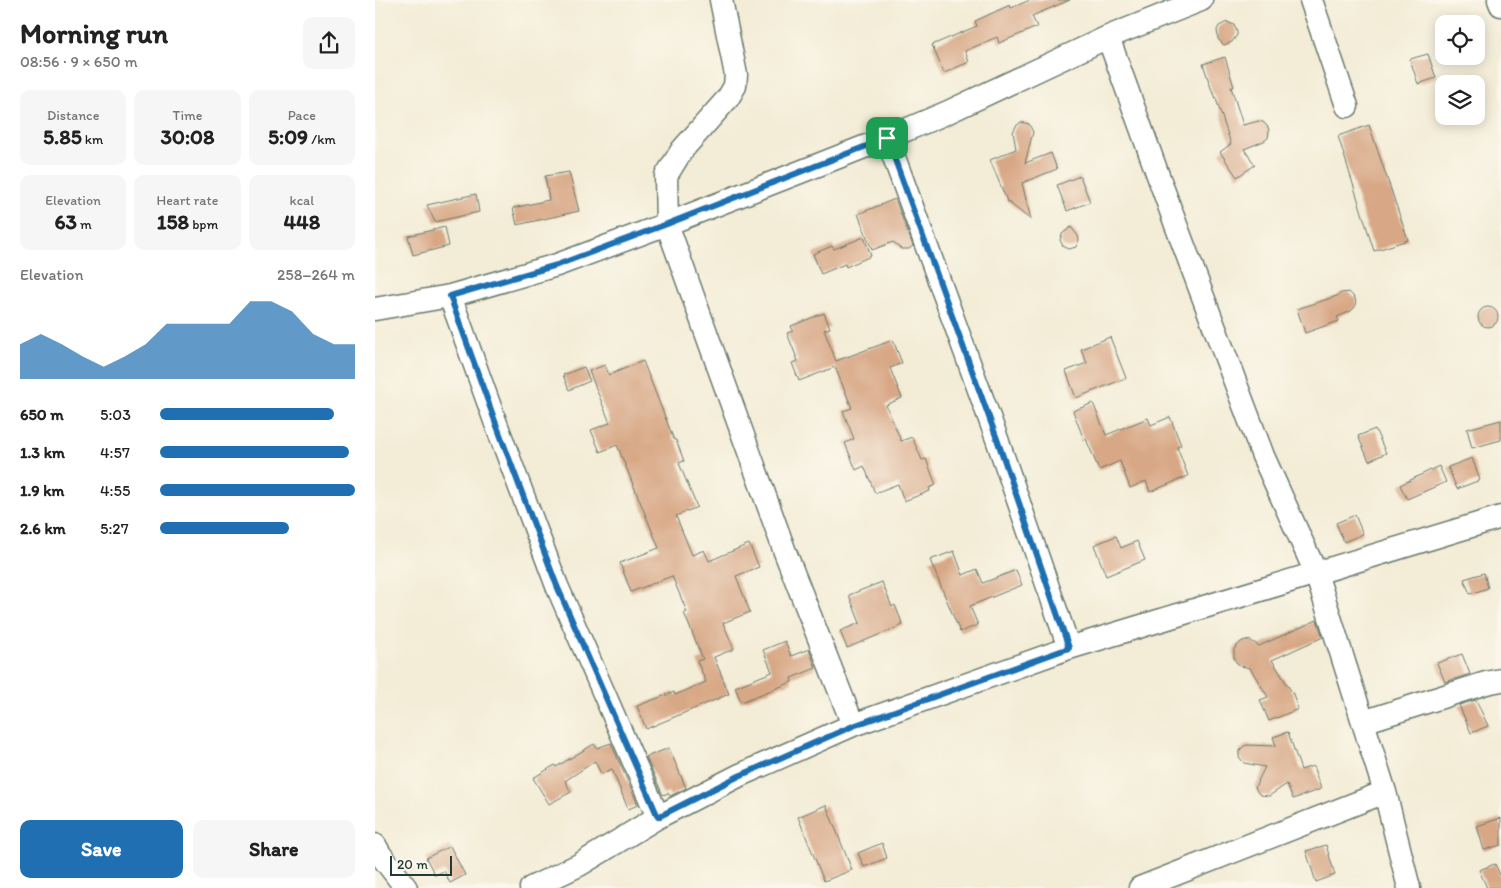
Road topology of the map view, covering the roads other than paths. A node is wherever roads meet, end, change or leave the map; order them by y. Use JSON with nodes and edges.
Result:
{"nodes":[{"id":1,"x":721,"y":0,"type":"edge"},
{"id":2,"x":1201,"y":0,"type":"edge"},
{"id":3,"x":1311,"y":0,"type":"edge"},
{"id":4,"x":1499,"y":0,"type":"edge"},
{"id":5,"x":1501,"y":5,"type":"edge"},
{"id":6,"x":1108,"y":37,"type":"junction"},
{"id":7,"x":1347,"y":106,"type":"dead end"},
{"id":8,"x":887,"y":138,"type":"junction"},
{"id":9,"x":667,"y":224,"type":"junction"},
{"id":10,"x":450,"y":296,"type":"junction"},
{"id":11,"x":375,"y":309,"type":"edge"},
{"id":12,"x":1501,"y":517,"type":"edge"},
{"id":13,"x":1316,"y":573,"type":"junction"},
{"id":14,"x":1069,"y":648,"type":"junction"},
{"id":15,"x":1501,"y":680,"type":"edge"},
{"id":16,"x":1363,"y":722,"type":"junction"},
{"id":17,"x":853,"y":726,"type":"junction"},
{"id":18,"x":1385,"y":792,"type":"junction"},
{"id":19,"x":658,"y":817,"type":"junction"},
{"id":20,"x":375,"y":845,"type":"edge"},
{"id":21,"x":406,"y":888,"type":"edge"},
{"id":22,"x":531,"y":888,"type":"edge"},
{"id":23,"x":1140,"y":888,"type":"edge"},
{"id":24,"x":1409,"y":888,"type":"edge"}],
"edges":[{"from":1,"to":9,"type":"street"},
{"from":2,"to":6,"type":"street"},
{"from":3,"to":7,"type":"street"},
{"from":4,"to":5,"type":"street"},
{"from":6,"to":8,"type":"street"},
{"from":6,"to":13,"type":"street"},
{"from":8,"to":9,"type":"street"},
{"from":8,"to":14,"type":"street"},
{"from":9,"to":10,"type":"street"},
{"from":9,"to":17,"type":"street"},
{"from":10,"to":11,"type":"street"},
{"from":10,"to":19,"type":"street"},
{"from":12,"to":13,"type":"street"},
{"from":13,"to":14,"type":"street"},
{"from":13,"to":16,"type":"street"},
{"from":14,"to":17,"type":"street"},
{"from":15,"to":16,"type":"street"},
{"from":16,"to":18,"type":"street"},
{"from":17,"to":19,"type":"street"},
{"from":18,"to":23,"type":"street"},
{"from":18,"to":24,"type":"street"},
{"from":19,"to":22,"type":"street"},
{"from":20,"to":21,"type":"street"}]}
